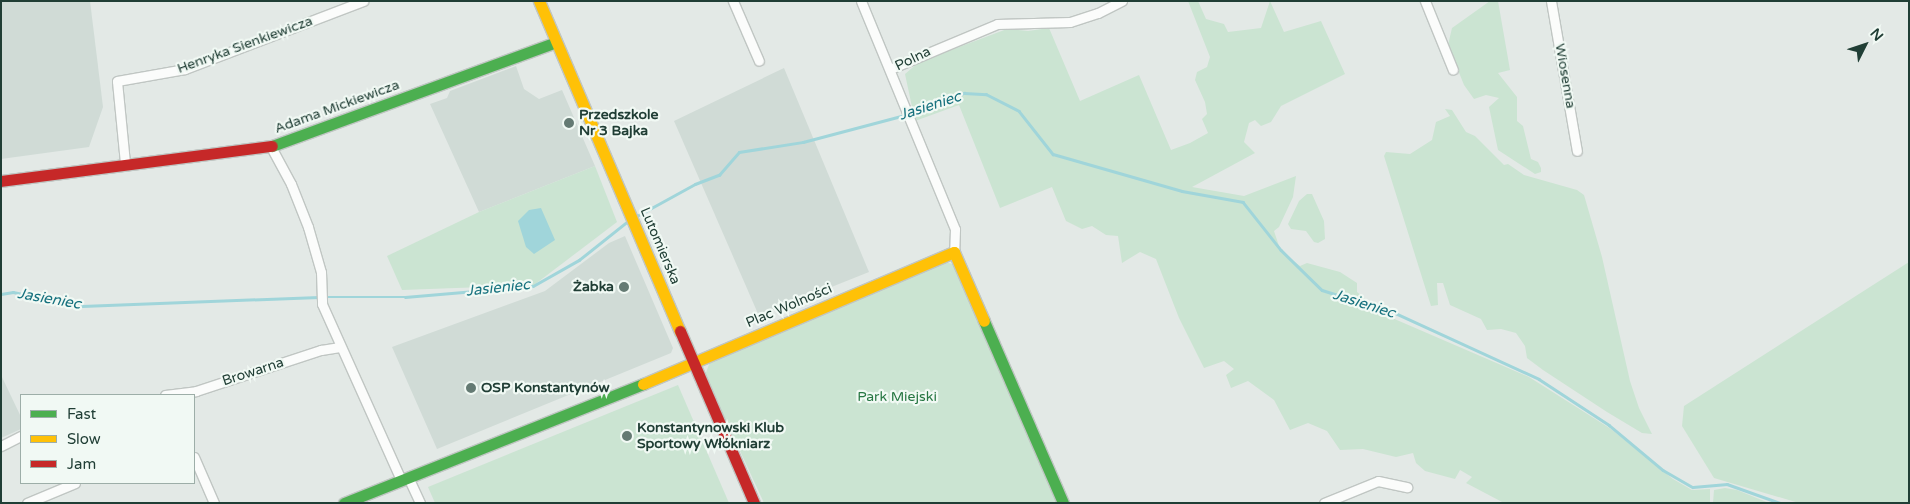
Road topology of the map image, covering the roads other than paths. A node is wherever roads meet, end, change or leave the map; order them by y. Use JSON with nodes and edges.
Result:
{"nodes":[{"id":1,"x":363,"y":1,"type":"edge"},
{"id":2,"x":539,"y":1,"type":"edge"},
{"id":3,"x":733,"y":1,"type":"edge"},
{"id":4,"x":861,"y":1,"type":"edge"},
{"id":5,"x":1122,"y":1,"type":"edge"},
{"id":6,"x":1425,"y":1,"type":"edge"},
{"id":7,"x":1551,"y":1,"type":"edge"},
{"id":8,"x":556,"y":42,"type":"junction"},
{"id":9,"x":759,"y":61,"type":"dead end"},
{"id":10,"x":890,"y":69,"type":"junction"},
{"id":11,"x":1454,"y":70,"type":"dead end"},
{"id":12,"x":271,"y":147,"type":"junction"},
{"id":13,"x":1577,"y":151,"type":"dead end"},
{"id":14,"x":125,"y":163,"type":"junction"},
{"id":15,"x":1,"y":181,"type":"edge"},
{"id":16,"x":954,"y":252,"type":"junction"},
{"id":17,"x":340,"y":347,"type":"junction"},
{"id":18,"x":694,"y":363,"type":"junction"},
{"id":19,"x":173,"y":394,"type":"edge"},
{"id":20,"x":20,"y":436,"type":"edge"},
{"id":21,"x":1,"y":446,"type":"edge"},
{"id":22,"x":195,"y":459,"type":"edge"},
{"id":23,"x":405,"y":478,"type":"junction"},
{"id":24,"x":73,"y":484,"type":"edge"},
{"id":25,"x":1407,"y":487,"type":"dead end"},
{"id":26,"x":27,"y":503,"type":"edge"},
{"id":27,"x":214,"y":503,"type":"edge"},
{"id":28,"x":344,"y":503,"type":"edge"},
{"id":29,"x":420,"y":503,"type":"edge"},
{"id":30,"x":754,"y":503,"type":"edge"},
{"id":31,"x":1063,"y":503,"type":"edge"},
{"id":32,"x":1324,"y":503,"type":"edge"}],
"edges":[{"from":1,"to":14,"type":"street","name":"Henryka Sienkiewicza"},
{"from":2,"to":8,"type":"street","name":"Lutomierska"},
{"from":3,"to":9,"type":"street"},
{"from":4,"to":10,"type":"street"},
{"from":5,"to":10,"type":"street","name":"Polna"},
{"from":6,"to":11,"type":"street"},
{"from":7,"to":13,"type":"street","name":"Wiosenna"},
{"from":8,"to":12,"type":"street","name":"Adama Mickiewicza"},
{"from":8,"to":18,"type":"street","name":"Lutomierska"},
{"from":10,"to":16,"type":"street","name":"Polna"},
{"from":12,"to":14,"type":"street","name":"Adama Mickiewicza"},
{"from":12,"to":17,"type":"street"},
{"from":14,"to":15,"type":"street","name":"Adama Mickiewicza"},
{"from":16,"to":18,"type":"street","name":"Plac Wolności"},
{"from":16,"to":31,"type":"street"},
{"from":17,"to":19,"type":"street","name":"Browarna"},
{"from":17,"to":23,"type":"street"},
{"from":18,"to":23,"type":"street","name":"Plac Wolności"},
{"from":18,"to":30,"type":"street","name":"Lutomierska"},
{"from":20,"to":21,"type":"street"},
{"from":22,"to":27,"type":"street"},
{"from":23,"to":28,"type":"street","name":"Plac Wolności"},
{"from":23,"to":29,"type":"street"},
{"from":24,"to":26,"type":"street"},
{"from":25,"to":32,"type":"street"}]}
